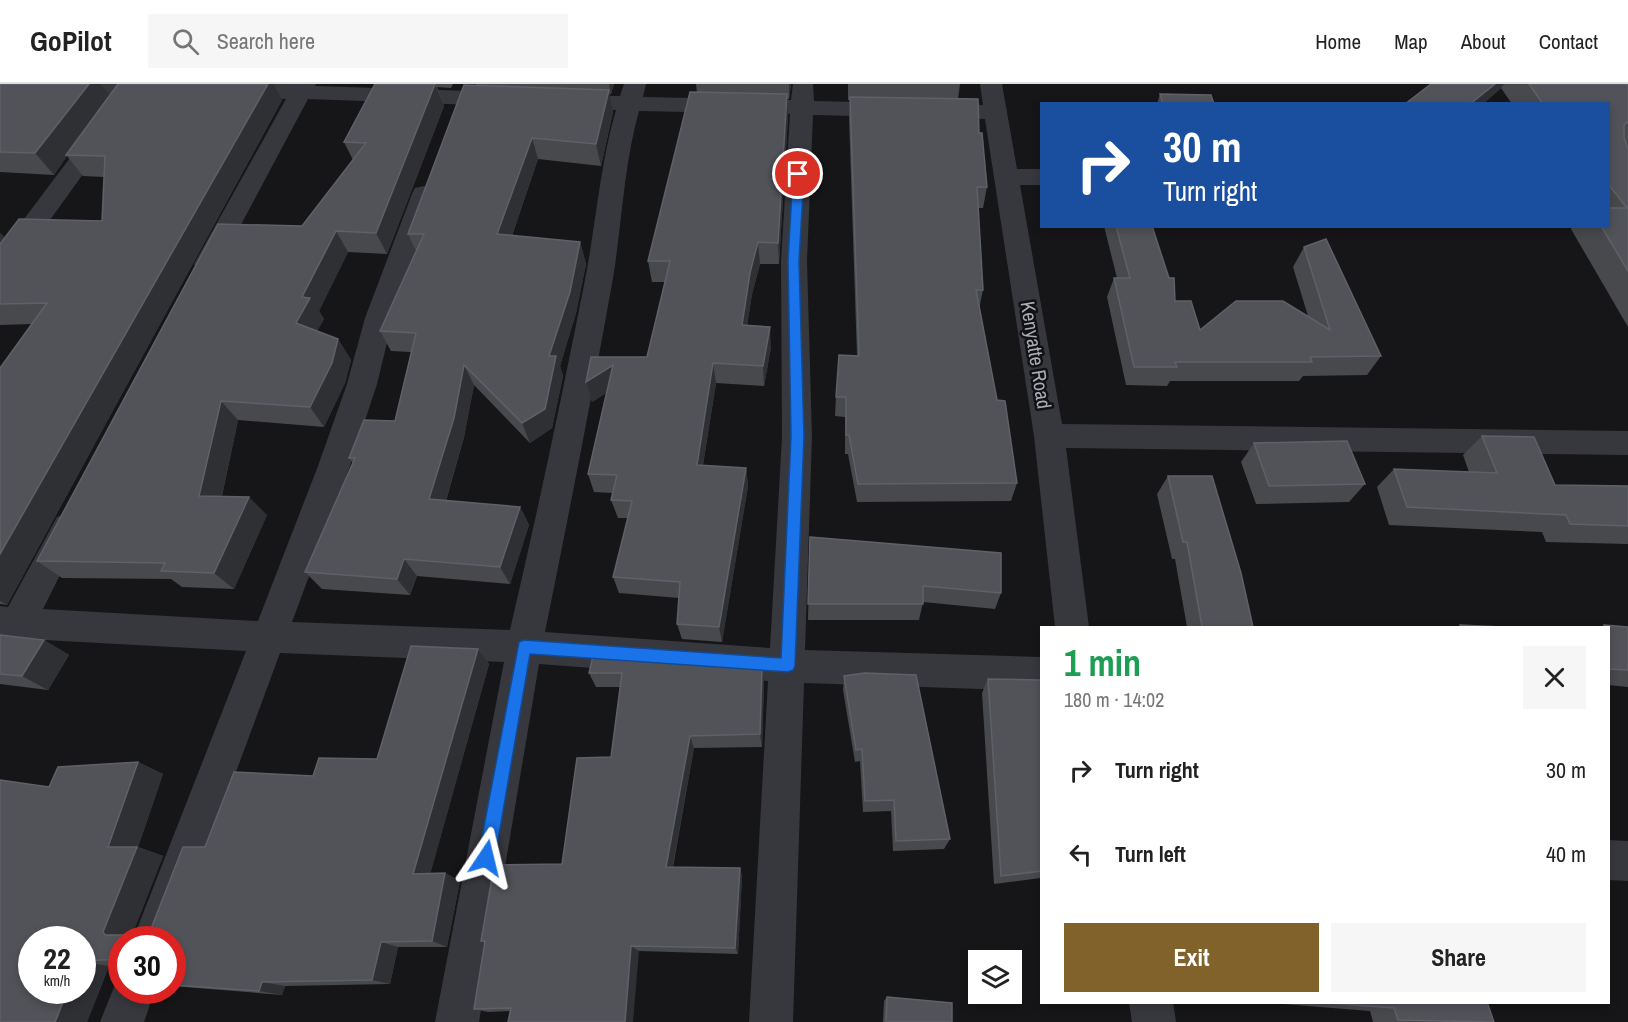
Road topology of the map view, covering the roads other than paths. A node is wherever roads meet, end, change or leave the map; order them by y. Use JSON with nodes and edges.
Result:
{"nodes":[{"id":1,"x":0,"y":86,"type":"edge"},
{"id":2,"x":132,"y":86,"type":"edge"},
{"id":3,"x":303,"y":87,"type":"edge"},
{"id":4,"x":632,"y":94,"type":"edge"},
{"id":5,"x":802,"y":96,"type":"edge"},
{"id":6,"x":994,"y":98,"type":"edge"},
{"id":7,"x":521,"y":100,"type":"edge"},
{"id":8,"x":460,"y":101,"type":"edge"},
{"id":9,"x":545,"y":101,"type":"edge"},
{"id":10,"x":434,"y":171,"type":"edge"},
{"id":11,"x":1008,"y":177,"type":"junction"},
{"id":12,"x":1040,"y":177,"type":"edge"},
{"id":13,"x":0,"y":270,"type":"edge"},
{"id":14,"x":196,"y":283,"type":"edge"},
{"id":15,"x":1049,"y":436,"type":"junction"},
{"id":16,"x":1628,"y":443,"type":"edge"},
{"id":17,"x":80,"y":505,"type":"edge"},
{"id":18,"x":1072,"y":626,"type":"edge"},
{"id":19,"x":6,"y":631,"type":"edge"},
{"id":20,"x":270,"y":637,"type":"junction"},
{"id":21,"x":524,"y":647,"type":"junction"},
{"id":22,"x":788,"y":666,"type":"junction"},
{"id":23,"x":1040,"y":674,"type":"edge"},
{"id":24,"x":1610,"y":860,"type":"edge"},
{"id":25,"x":1628,"y":861,"type":"edge"},
{"id":26,"x":159,"y":926,"type":"edge"},
{"id":27,"x":129,"y":1004,"type":"edge"},
{"id":28,"x":1151,"y":1004,"type":"edge"},
{"id":29,"x":122,"y":1022,"type":"edge"},
{"id":30,"x":457,"y":1022,"type":"edge"},
{"id":31,"x":771,"y":1022,"type":"edge"},
{"id":32,"x":1154,"y":1022,"type":"edge"}],
"edges":[{"from":1,"to":2,"type":"street"},
{"from":2,"to":3,"type":"street"},
{"from":2,"to":13,"type":"street"},
{"from":3,"to":8,"type":"street"},
{"from":3,"to":14,"type":"street"},
{"from":4,"to":5,"type":"street"},
{"from":4,"to":9,"type":"street"},
{"from":4,"to":21,"type":"street"},
{"from":5,"to":6,"type":"street"},
{"from":5,"to":22,"type":"street"},
{"from":6,"to":11,"type":"street","name":"Kenyatte Road"},
{"from":7,"to":8,"type":"street"},
{"from":10,"to":20,"type":"street"},
{"from":11,"to":12,"type":"street"},
{"from":11,"to":15,"type":"street","name":"Kenyatte Road"},
{"from":15,"to":16,"type":"street"},
{"from":15,"to":18,"type":"street","name":"Kenyatte Road"},
{"from":17,"to":19,"type":"street"},
{"from":19,"to":20,"type":"street"},
{"from":20,"to":21,"type":"street"},
{"from":20,"to":26,"type":"street"},
{"from":21,"to":22,"type":"street"},
{"from":21,"to":30,"type":"street"},
{"from":22,"to":23,"type":"street"},
{"from":22,"to":31,"type":"street"},
{"from":24,"to":25,"type":"street"},
{"from":27,"to":29,"type":"street"},
{"from":28,"to":32,"type":"street"}]}
